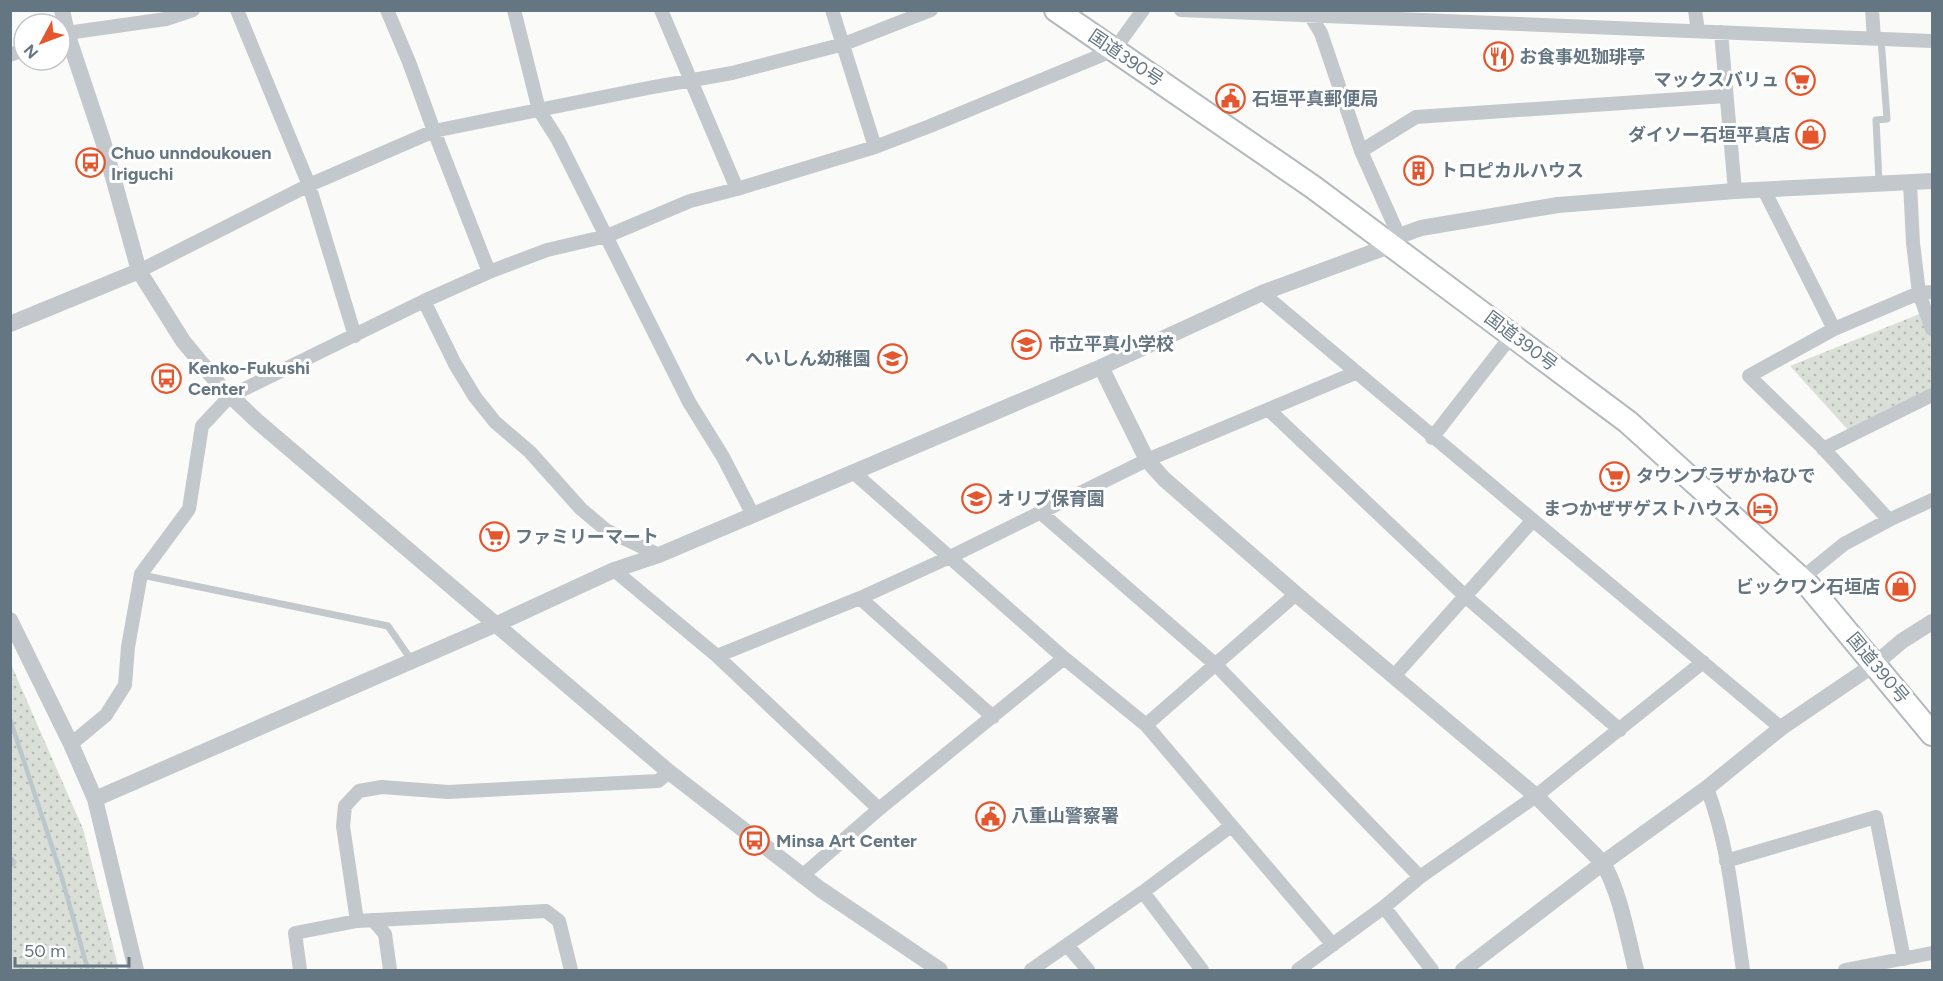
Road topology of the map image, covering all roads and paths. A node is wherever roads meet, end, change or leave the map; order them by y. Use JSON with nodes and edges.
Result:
{"nodes":[{"id":1,"x":193,"y":10,"type":"edge"},
{"id":2,"x":237,"y":10,"type":"edge"},
{"id":3,"x":387,"y":10,"type":"edge"},
{"id":4,"x":514,"y":10,"type":"edge"},
{"id":5,"x":661,"y":10,"type":"edge"},
{"id":6,"x":832,"y":10,"type":"edge"},
{"id":7,"x":931,"y":10,"type":"edge"},
{"id":8,"x":1056,"y":10,"type":"edge"},
{"id":9,"x":1143,"y":10,"type":"edge"},
{"id":10,"x":1181,"y":10,"type":"edge"},
{"id":11,"x":1695,"y":10,"type":"edge"},
{"id":12,"x":1872,"y":10,"type":"edge"},
{"id":13,"x":1308,"y":13,"type":"edge"},
{"id":14,"x":1329,"y":13,"type":"edge"},
{"id":15,"x":911,"y":14,"type":"edge"},
{"id":16,"x":1473,"y":16,"type":"edge"},
{"id":17,"x":1698,"y":31,"type":"junction"},
{"id":18,"x":1721,"y":32,"type":"junction"},
{"id":19,"x":72,"y":33,"type":"edge"},
{"id":20,"x":1877,"y":38,"type":"junction"},
{"id":21,"x":1932,"y":41,"type":"edge"},
{"id":22,"x":844,"y":44,"type":"junction"},
{"id":23,"x":1114,"y":50,"type":"junction"},
{"id":24,"x":72,"y":56,"type":"edge"},
{"id":25,"x":690,"y":81,"type":"junction"},
{"id":26,"x":1726,"y":96,"type":"junction"},
{"id":27,"x":539,"y":110,"type":"junction"},
{"id":28,"x":434,"y":131,"type":"junction"},
{"id":29,"x":875,"y":147,"type":"junction"},
{"id":30,"x":1361,"y":151,"type":"junction"},
{"id":31,"x":1932,"y":181,"type":"edge"},
{"id":32,"x":1910,"y":183,"type":"junction"},
{"id":33,"x":309,"y":185,"type":"junction"},
{"id":34,"x":1879,"y":185,"type":"junction"},
{"id":35,"x":737,"y":189,"type":"junction"},
{"id":36,"x":1764,"y":190,"type":"junction"},
{"id":37,"x":1735,"y":192,"type":"junction"},
{"id":38,"x":607,"y":236,"type":"junction"},
{"id":39,"x":1396,"y":241,"type":"junction"},
{"id":40,"x":139,"y":271,"type":"junction"},
{"id":41,"x":489,"y":272,"type":"junction"},
{"id":42,"x":1262,"y":293,"type":"junction"},
{"id":43,"x":1926,"y":293,"type":"edge"},
{"id":44,"x":424,"y":301,"type":"junction"},
{"id":45,"x":10,"y":324,"type":"edge"},
{"id":46,"x":1834,"y":329,"type":"junction"},
{"id":47,"x":1932,"y":329,"type":"edge"},
{"id":48,"x":1512,"y":334,"type":"junction"},
{"id":49,"x":355,"y":336,"type":"junction"},
{"id":50,"x":1101,"y":367,"type":"junction"},
{"id":51,"x":1355,"y":372,"type":"junction"},
{"id":52,"x":1932,"y":395,"type":"edge"},
{"id":53,"x":230,"y":396,"type":"junction"},
{"id":54,"x":1269,"y":410,"type":"junction"},
{"id":55,"x":1432,"y":438,"type":"junction"},
{"id":56,"x":1823,"y":449,"type":"junction"},
{"id":57,"x":1147,"y":460,"type":"junction"},
{"id":58,"x":853,"y":472,"type":"junction"},
{"id":59,"x":1932,"y":500,"type":"edge"},
{"id":60,"x":1041,"y":513,"type":"junction"},
{"id":61,"x":753,"y":515,"type":"junction"},
{"id":62,"x":1533,"y":520,"type":"junction"},
{"id":63,"x":1889,"y":520,"type":"junction"},
{"id":64,"x":659,"y":555,"type":"junction"},
{"id":65,"x":950,"y":557,"type":"junction"},
{"id":66,"x":614,"y":570,"type":"junction"},
{"id":67,"x":141,"y":574,"type":"junction"},
{"id":68,"x":1801,"y":579,"type":"junction"},
{"id":69,"x":1296,"y":594,"type":"junction"},
{"id":70,"x":1466,"y":596,"type":"junction"},
{"id":71,"x":860,"y":598,"type":"junction"},
{"id":72,"x":10,"y":620,"type":"edge"},
{"id":73,"x":1932,"y":622,"type":"edge"},
{"id":74,"x":497,"y":624,"type":"junction"},
{"id":75,"x":717,"y":656,"type":"junction"},
{"id":76,"x":1064,"y":658,"type":"junction"},
{"id":77,"x":412,"y":661,"type":"junction"},
{"id":78,"x":1702,"y":662,"type":"junction"},
{"id":79,"x":1875,"y":664,"type":"junction"},
{"id":80,"x":1216,"y":665,"type":"junction"},
{"id":81,"x":1394,"y":676,"type":"junction"},
{"id":82,"x":993,"y":717,"type":"junction"},
{"id":83,"x":1146,"y":725,"type":"junction"},
{"id":84,"x":1781,"y":728,"type":"junction"},
{"id":85,"x":1620,"y":730,"type":"junction"},
{"id":86,"x":1932,"y":734,"type":"edge"},
{"id":87,"x":71,"y":744,"type":"junction"},
{"id":88,"x":669,"y":772,"type":"junction"},
{"id":89,"x":1707,"y":788,"type":"junction"},
{"id":90,"x":1536,"y":796,"type":"junction"},
{"id":91,"x":95,"y":799,"type":"junction"},
{"id":92,"x":879,"y":808,"type":"junction"},
{"id":93,"x":1231,"y":826,"type":"junction"},
{"id":94,"x":1726,"y":861,"type":"junction"},
{"id":95,"x":1603,"y":863,"type":"junction"},
{"id":96,"x":802,"y":876,"type":"junction"},
{"id":97,"x":1420,"y":878,"type":"junction"},
{"id":98,"x":1143,"y":892,"type":"junction"},
{"id":99,"x":1384,"y":907,"type":"junction"},
{"id":100,"x":373,"y":920,"type":"junction"},
{"id":101,"x":357,"y":921,"type":"junction"},
{"id":102,"x":1067,"y":945,"type":"junction"},
{"id":103,"x":1333,"y":945,"type":"junction"},
{"id":104,"x":1932,"y":953,"type":"edge"},
{"id":105,"x":1904,"y":959,"type":"junction"},
{"id":106,"x":934,"y":969,"type":"edge"},
{"id":107,"x":136,"y":970,"type":"edge"},
{"id":108,"x":300,"y":970,"type":"edge"},
{"id":109,"x":390,"y":970,"type":"edge"},
{"id":110,"x":571,"y":970,"type":"edge"},
{"id":111,"x":1031,"y":970,"type":"edge"},
{"id":112,"x":1088,"y":970,"type":"edge"},
{"id":113,"x":1202,"y":970,"type":"edge"},
{"id":114,"x":1298,"y":970,"type":"edge"},
{"id":115,"x":1432,"y":970,"type":"edge"},
{"id":116,"x":1463,"y":970,"type":"edge"},
{"id":117,"x":1636,"y":970,"type":"edge"},
{"id":118,"x":1743,"y":970,"type":"edge"},
{"id":119,"x":1845,"y":970,"type":"edge"}],
"edges":[{"from":1,"to":19,"type":"street"},
{"from":2,"to":33,"type":"street"},
{"from":3,"to":28,"type":"street"},
{"from":4,"to":27,"type":"street"},
{"from":5,"to":25,"type":"street"},
{"from":6,"to":22,"type":"street"},
{"from":7,"to":15,"type":"street"},
{"from":8,"to":23,"type":"highway","name":"国道390号"},
{"from":9,"to":23,"type":"street"},
{"from":10,"to":13,"type":"street"},
{"from":11,"to":17,"type":"street"},
{"from":12,"to":20,"type":"street"},
{"from":13,"to":14,"type":"street"},
{"from":13,"to":30,"type":"street"},
{"from":14,"to":16,"type":"street"},
{"from":15,"to":22,"type":"street"},
{"from":16,"to":17,"type":"street"},
{"from":17,"to":18,"type":"street"},
{"from":18,"to":20,"type":"street"},
{"from":18,"to":26,"type":"street"},
{"from":20,"to":21,"type":"street"},
{"from":20,"to":34,"type":"lane"},
{"from":22,"to":25,"type":"street"},
{"from":22,"to":29,"type":"street"},
{"from":23,"to":29,"type":"street"},
{"from":23,"to":39,"type":"highway","name":"国道390号"},
{"from":24,"to":40,"type":"street"},
{"from":25,"to":27,"type":"street"},
{"from":25,"to":35,"type":"street"},
{"from":26,"to":30,"type":"street"},
{"from":26,"to":37,"type":"street"},
{"from":27,"to":28,"type":"street"},
{"from":27,"to":38,"type":"street"},
{"from":28,"to":33,"type":"street"},
{"from":28,"to":41,"type":"street"},
{"from":29,"to":35,"type":"street"},
{"from":30,"to":39,"type":"street"},
{"from":31,"to":32,"type":"street"},
{"from":32,"to":34,"type":"street"},
{"from":32,"to":43,"type":"street"},
{"from":33,"to":40,"type":"street"},
{"from":33,"to":49,"type":"street"},
{"from":34,"to":36,"type":"street"},
{"from":35,"to":38,"type":"street"},
{"from":36,"to":37,"type":"street"},
{"from":36,"to":46,"type":"street"},
{"from":37,"to":39,"type":"street"},
{"from":38,"to":41,"type":"street"},
{"from":38,"to":61,"type":"street"},
{"from":39,"to":42,"type":"street"},
{"from":39,"to":48,"type":"highway","name":"国道390号"},
{"from":40,"to":45,"type":"street"},
{"from":40,"to":53,"type":"street"},
{"from":41,"to":44,"type":"street"},
{"from":42,"to":50,"type":"street"},
{"from":42,"to":51,"type":"street"},
{"from":43,"to":46,"type":"street"},
{"from":43,"to":47,"type":"street"},
{"from":44,"to":49,"type":"street"},
{"from":44,"to":64,"type":"street"},
{"from":46,"to":56,"type":"street"},
{"from":48,"to":55,"type":"street"},
{"from":48,"to":68,"type":"highway","name":"国道390号"},
{"from":49,"to":53,"type":"street"},
{"from":50,"to":57,"type":"street"},
{"from":50,"to":58,"type":"street"},
{"from":51,"to":54,"type":"street"},
{"from":51,"to":55,"type":"street"},
{"from":52,"to":56,"type":"street"},
{"from":53,"to":67,"type":"street"},
{"from":53,"to":74,"type":"street"},
{"from":54,"to":57,"type":"street"},
{"from":54,"to":70,"type":"street"},
{"from":55,"to":62,"type":"street"},
{"from":56,"to":63,"type":"street"},
{"from":57,"to":60,"type":"street"},
{"from":57,"to":69,"type":"street"},
{"from":58,"to":61,"type":"street"},
{"from":58,"to":65,"type":"street"},
{"from":59,"to":63,"type":"street"},
{"from":60,"to":65,"type":"street"},
{"from":60,"to":80,"type":"street"},
{"from":61,"to":64,"type":"street"},
{"from":62,"to":70,"type":"street"},
{"from":62,"to":78,"type":"street"},
{"from":63,"to":68,"type":"street"},
{"from":64,"to":66,"type":"street"},
{"from":65,"to":71,"type":"street"},
{"from":65,"to":76,"type":"street"},
{"from":66,"to":74,"type":"street"},
{"from":66,"to":75,"type":"street"},
{"from":67,"to":77,"type":"lane"},
{"from":67,"to":87,"type":"street"},
{"from":68,"to":79,"type":"highway","name":"国道390号"},
{"from":69,"to":80,"type":"street"},
{"from":69,"to":81,"type":"street"},
{"from":70,"to":81,"type":"street"},
{"from":70,"to":85,"type":"street"},
{"from":71,"to":75,"type":"street"},
{"from":71,"to":82,"type":"street"},
{"from":72,"to":87,"type":"street"},
{"from":73,"to":79,"type":"street"},
{"from":74,"to":77,"type":"street"},
{"from":74,"to":88,"type":"street"},
{"from":75,"to":92,"type":"street"},
{"from":76,"to":82,"type":"street"},
{"from":76,"to":83,"type":"street"},
{"from":77,"to":91,"type":"street"},
{"from":78,"to":84,"type":"street"},
{"from":78,"to":85,"type":"street"},
{"from":79,"to":84,"type":"street"},
{"from":79,"to":86,"type":"highway","name":"国道390号"},
{"from":80,"to":83,"type":"street"},
{"from":80,"to":97,"type":"street"},
{"from":81,"to":90,"type":"street"},
{"from":82,"to":92,"type":"street"},
{"from":83,"to":93,"type":"street"},
{"from":84,"to":89,"type":"street"},
{"from":85,"to":90,"type":"street"},
{"from":87,"to":91,"type":"street"},
{"from":88,"to":96,"type":"street"},
{"from":88,"to":101,"type":"street"},
{"from":89,"to":94,"type":"street"},
{"from":89,"to":95,"type":"street"},
{"from":90,"to":95,"type":"street"},
{"from":90,"to":97,"type":"street"},
{"from":91,"to":107,"type":"street"},
{"from":92,"to":96,"type":"street"},
{"from":93,"to":98,"type":"street"},
{"from":93,"to":103,"type":"street"},
{"from":94,"to":105,"type":"street"},
{"from":94,"to":118,"type":"street"},
{"from":95,"to":116,"type":"street"},
{"from":95,"to":117,"type":"street"},
{"from":96,"to":106,"type":"street"},
{"from":97,"to":99,"type":"street"},
{"from":98,"to":102,"type":"street"},
{"from":98,"to":113,"type":"street"},
{"from":99,"to":103,"type":"street"},
{"from":99,"to":115,"type":"street"},
{"from":100,"to":101,"type":"street"},
{"from":100,"to":109,"type":"street"},
{"from":100,"to":110,"type":"street"},
{"from":101,"to":108,"type":"street"},
{"from":102,"to":111,"type":"street"},
{"from":102,"to":112,"type":"street"},
{"from":103,"to":114,"type":"street"},
{"from":104,"to":105,"type":"street"},
{"from":105,"to":119,"type":"street"}]}
